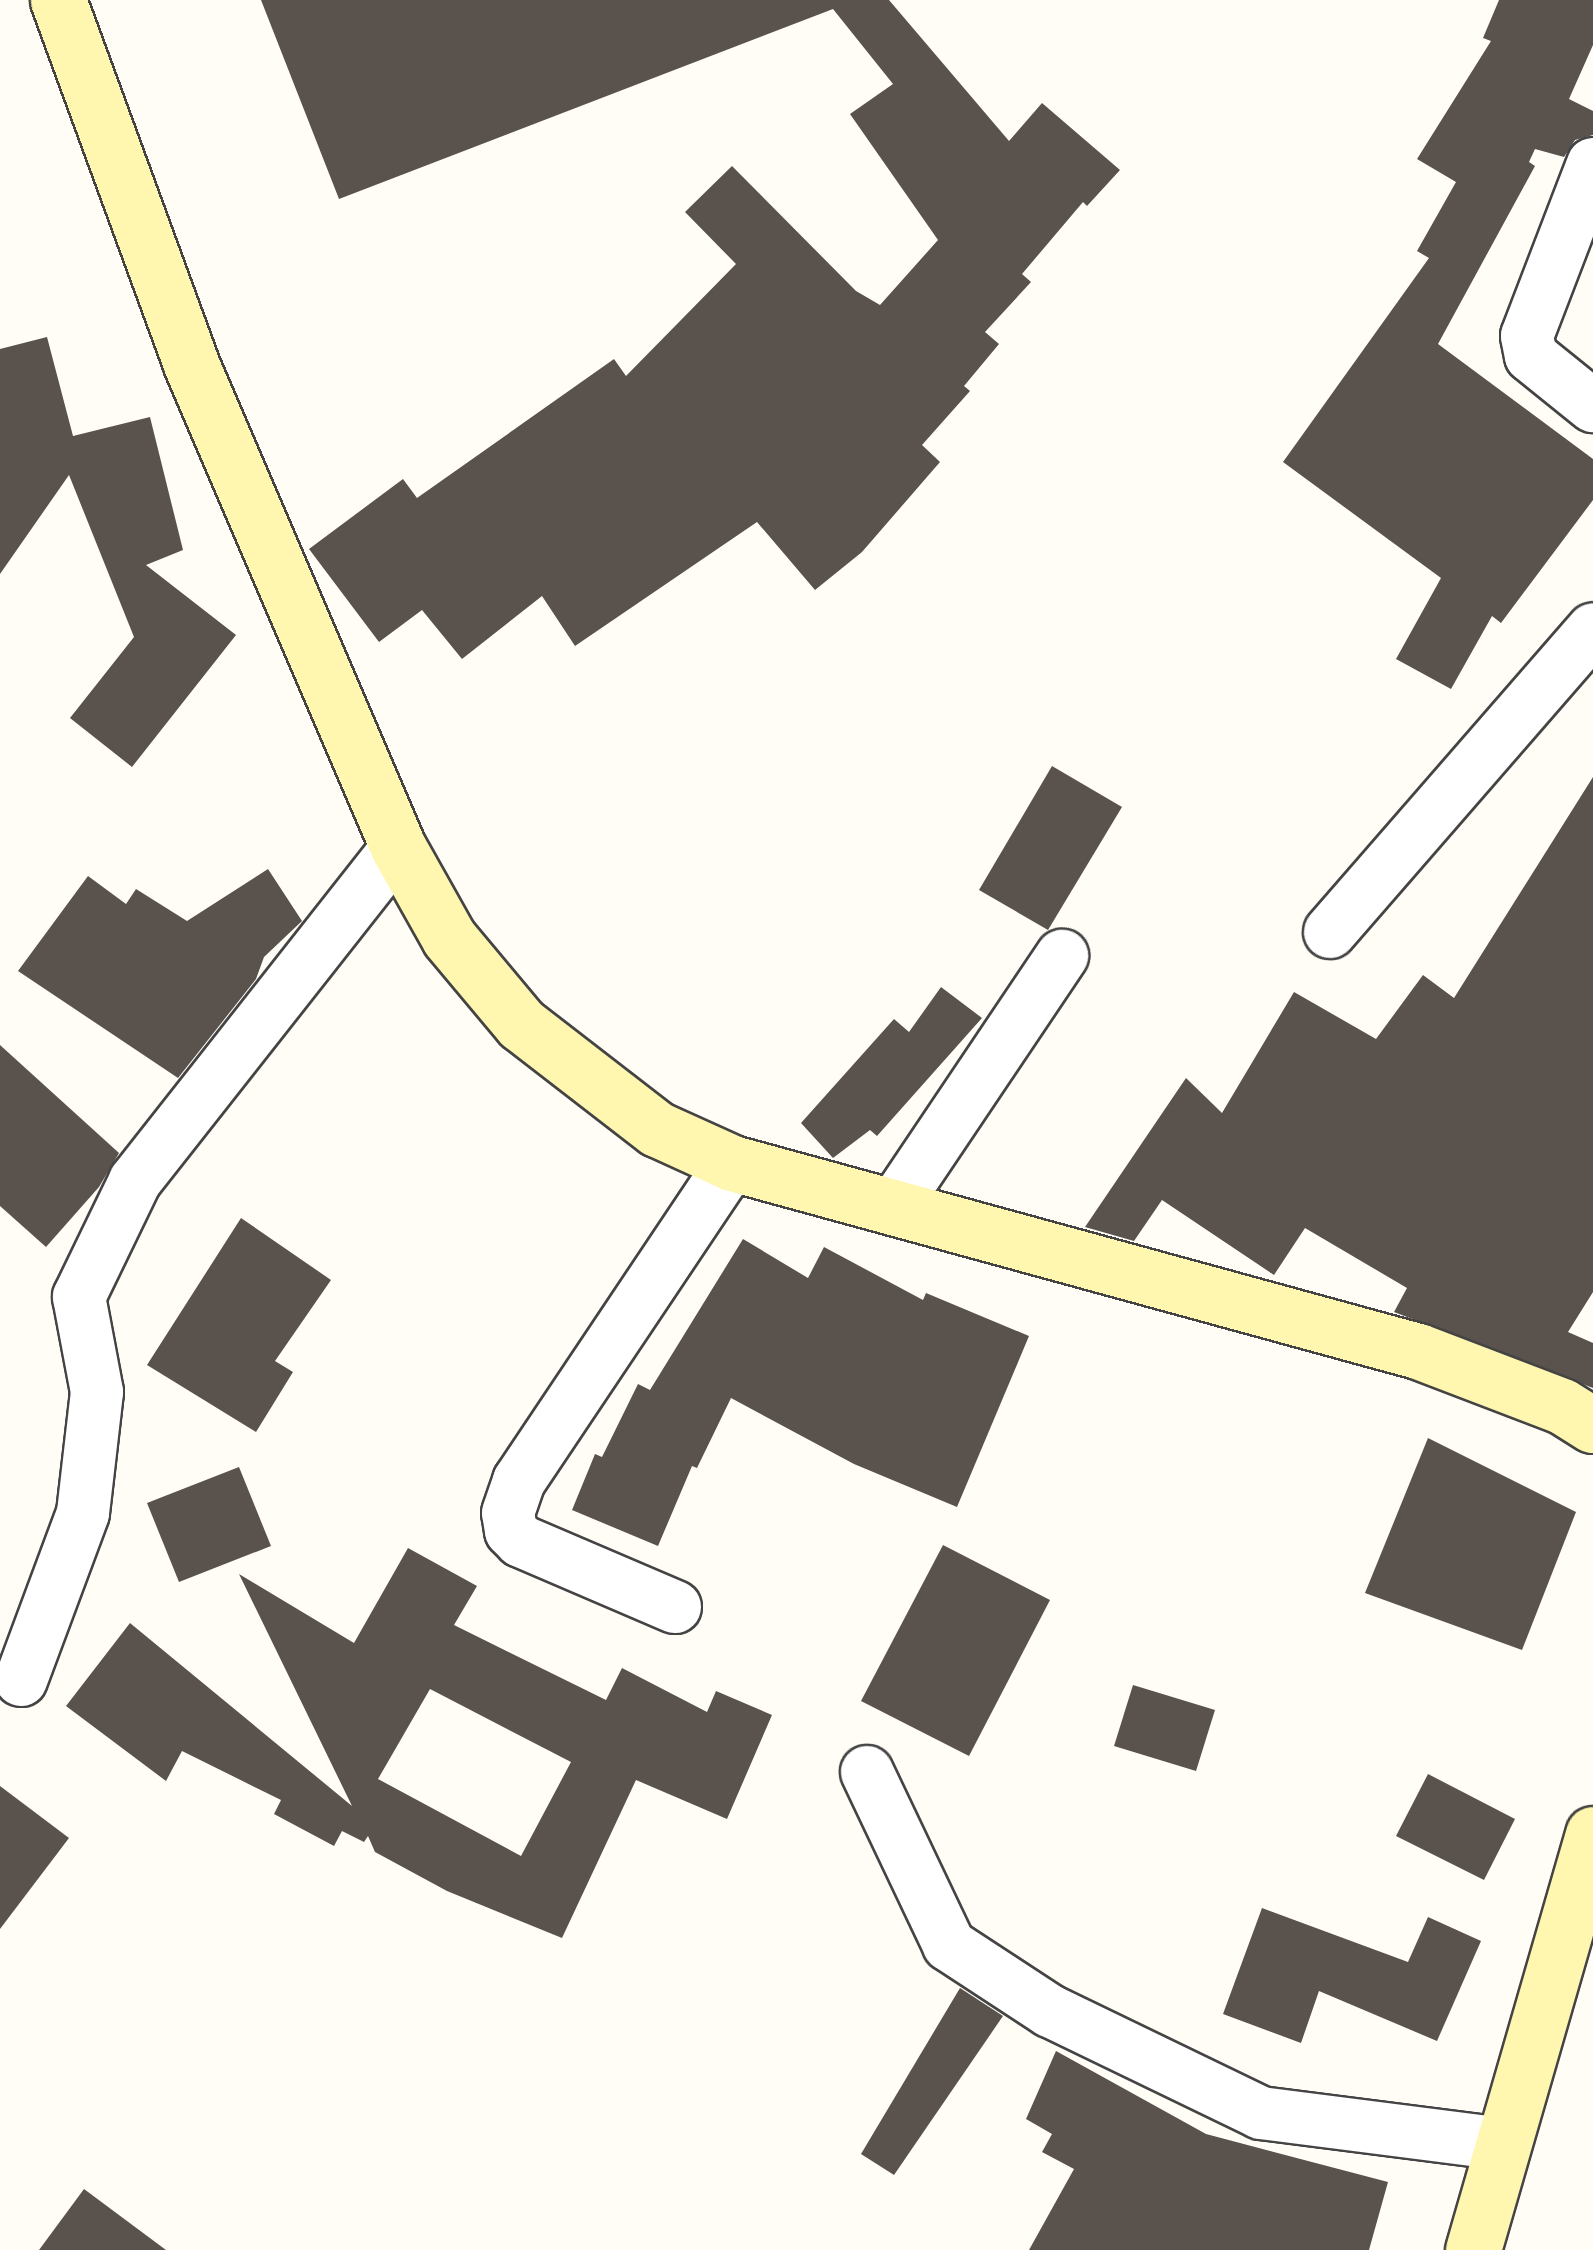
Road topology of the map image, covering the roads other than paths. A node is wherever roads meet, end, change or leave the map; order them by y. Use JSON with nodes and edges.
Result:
{"nodes":[{"id":1,"x":58,"y":0,"type":"edge"},
{"id":2,"x":1593,"y":164,"type":"edge"},
{"id":3,"x":1593,"y":406,"type":"edge"},
{"id":4,"x":1593,"y":630,"type":"edge"},
{"id":5,"x":398,"y":847,"type":"junction"},
{"id":6,"x":1330,"y":932,"type":"dead end"},
{"id":7,"x":1062,"y":956,"type":"dead end"},
{"id":8,"x":732,"y":1163,"type":"junction"},
{"id":9,"x":896,"y":1203,"type":"junction"},
{"id":10,"x":1593,"y":1426,"type":"edge"},
{"id":11,"x":675,"y":1607,"type":"dead end"},
{"id":12,"x":22,"y":1680,"type":"dead end"},
{"id":13,"x":867,"y":1772,"type":"dead end"},
{"id":14,"x":1593,"y":1834,"type":"edge"},
{"id":15,"x":1503,"y":2144,"type":"junction"},
{"id":16,"x":1473,"y":2250,"type":"edge"}],
"edges":[{"from":1,"to":5,"type":"street"},
{"from":2,"to":3,"type":"street"},
{"from":4,"to":6,"type":"street"},
{"from":5,"to":8,"type":"street"},
{"from":5,"to":12,"type":"street"},
{"from":7,"to":9,"type":"street"},
{"from":8,"to":9,"type":"street"},
{"from":8,"to":11,"type":"street"},
{"from":9,"to":10,"type":"street"},
{"from":13,"to":15,"type":"street"},
{"from":14,"to":15,"type":"street"},
{"from":15,"to":16,"type":"street"}]}
